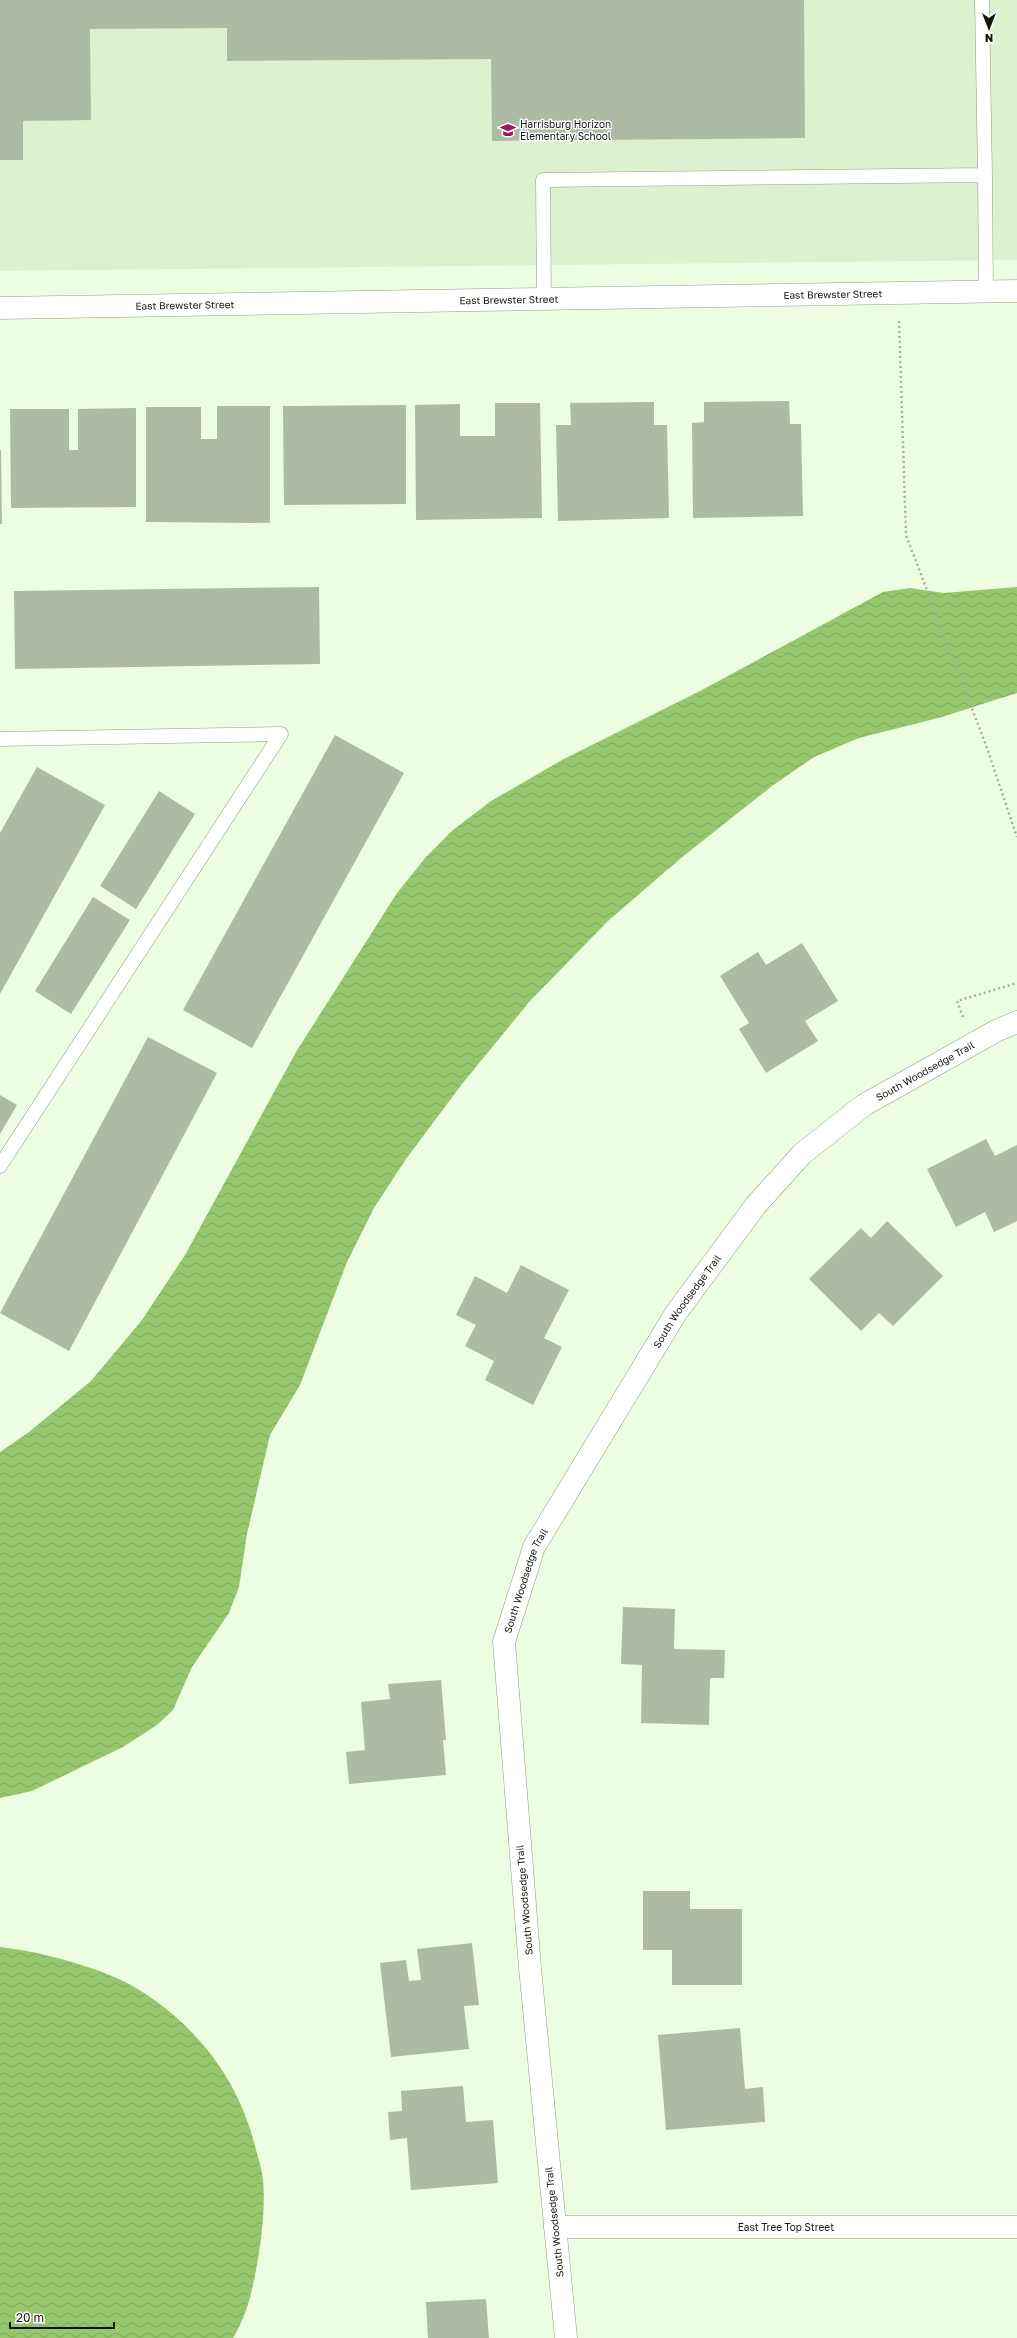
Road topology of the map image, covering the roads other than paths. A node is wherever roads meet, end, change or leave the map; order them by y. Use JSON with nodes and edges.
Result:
{"nodes":[{"id":1,"x":982,"y":0,"type":"edge"},
{"id":2,"x":985,"y":175,"type":"junction"},
{"id":3,"x":1017,"y":291,"type":"edge"},
{"id":4,"x":986,"y":292,"type":"junction"},
{"id":5,"x":544,"y":299,"type":"junction"},
{"id":6,"x":0,"y":308,"type":"edge"},
{"id":7,"x":0,"y":739,"type":"edge"},
{"id":8,"x":1017,"y":1022,"type":"edge"},
{"id":9,"x":0,"y":1166,"type":"edge"},
{"id":10,"x":555,"y":2227,"type":"junction"},
{"id":11,"x":1017,"y":2227,"type":"edge"},
{"id":12,"x":566,"y":2338,"type":"edge"}],
"edges":[{"from":1,"to":2,"type":"lane"},
{"from":2,"to":4,"type":"lane"},
{"from":2,"to":5,"type":"lane"},
{"from":3,"to":4,"type":"street","name":"East Brewster Street"},
{"from":4,"to":5,"type":"street","name":"East Brewster Street"},
{"from":5,"to":6,"type":"street","name":"East Brewster Street"},
{"from":7,"to":9,"type":"lane"},
{"from":8,"to":10,"type":"street","name":"South Woodsedge Trail"},
{"from":10,"to":11,"type":"street","name":"East Tree Top Street"},
{"from":10,"to":12,"type":"street","name":"South Woodsedge Trail"}]}
